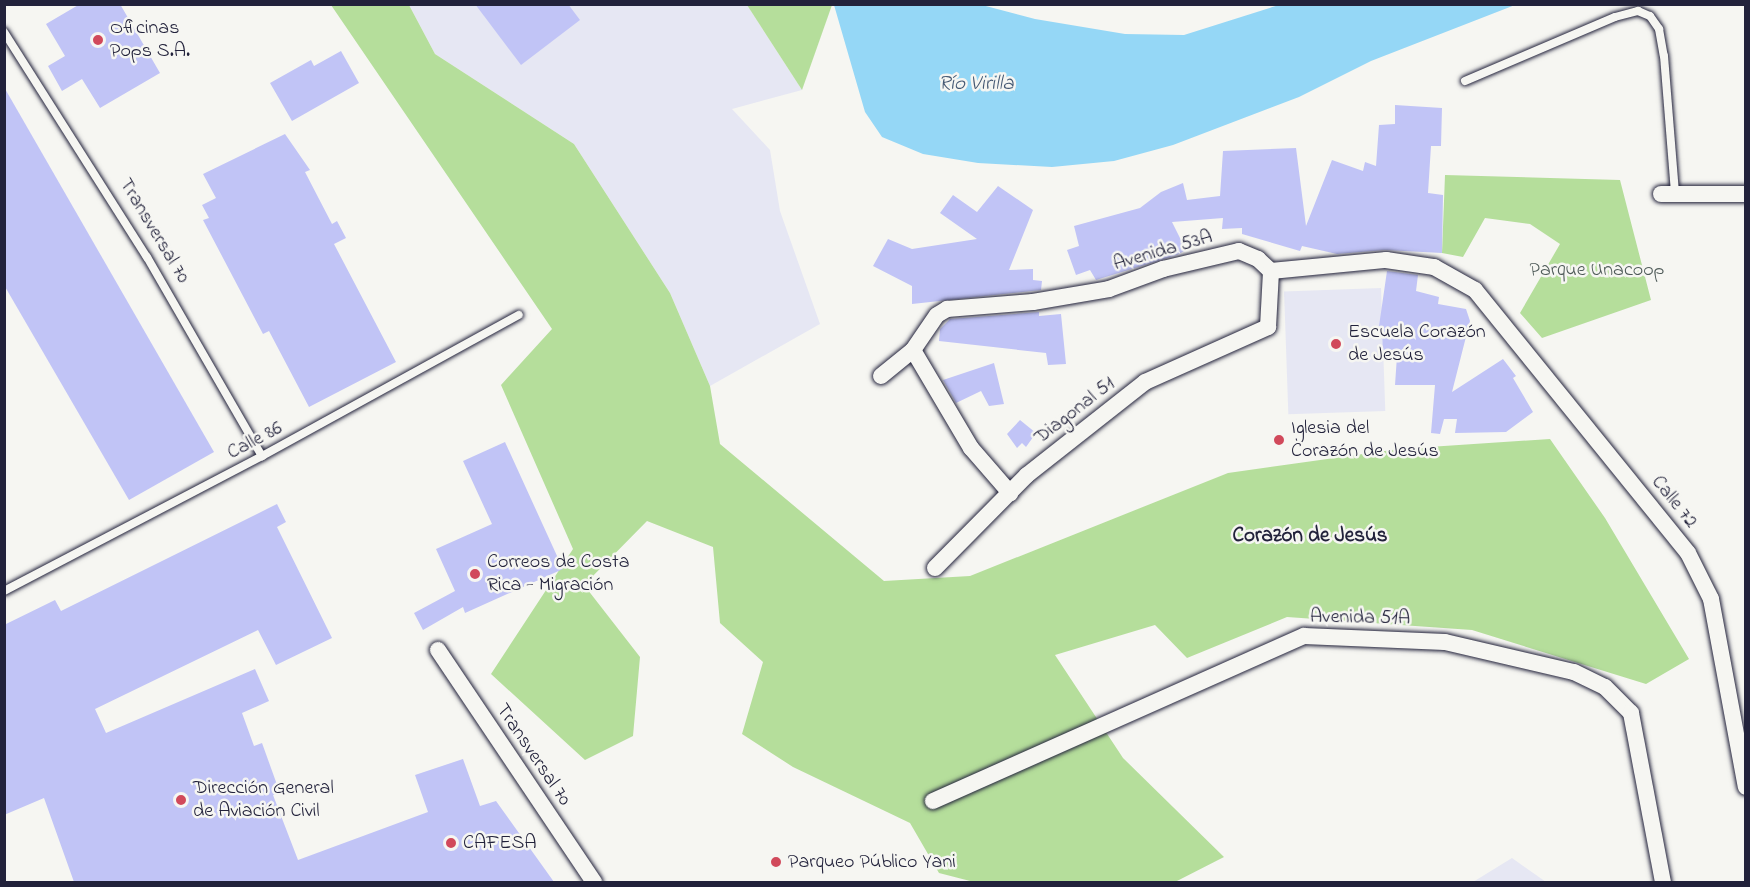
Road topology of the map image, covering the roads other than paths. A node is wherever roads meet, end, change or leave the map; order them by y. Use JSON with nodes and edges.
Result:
{"nodes":[{"id":1,"x":4,"y":32,"type":"edge"},
{"id":2,"x":1465,"y":81,"type":"dead end"},
{"id":3,"x":1668,"y":194,"type":"joint"},
{"id":4,"x":1746,"y":194,"type":"edge"},
{"id":5,"x":1270,"y":271,"type":"junction"},
{"id":6,"x":519,"y":315,"type":"dead end"},
{"id":7,"x":913,"y":350,"type":"junction"},
{"id":8,"x":881,"y":376,"type":"dead end"},
{"id":9,"x":262,"y":456,"type":"junction"},
{"id":10,"x":1010,"y":493,"type":"junction"},
{"id":11,"x":935,"y":568,"type":"dead end"},
{"id":12,"x":4,"y":591,"type":"edge"},
{"id":13,"x":438,"y":650,"type":"dead end"},
{"id":14,"x":1746,"y":787,"type":"edge"},
{"id":15,"x":933,"y":801,"type":"dead end"},
{"id":16,"x":594,"y":882,"type":"edge"},
{"id":17,"x":1663,"y":882,"type":"edge"}],
"edges":[{"from":1,"to":9,"type":"lane","name":"Transversal 70"},
{"from":2,"to":3,"type":"lane"},
{"from":3,"to":4,"type":"street"},
{"from":5,"to":7,"type":"street","name":"Avenida 53A"},
{"from":5,"to":10,"type":"street","name":"Diagonal 51"},
{"from":5,"to":14,"type":"street","name":"Calle 72"},
{"from":6,"to":9,"type":"lane","name":"Calle 86"},
{"from":7,"to":8,"type":"street","name":"Avenida 53A"},
{"from":7,"to":10,"type":"street"},
{"from":9,"to":12,"type":"lane","name":"Calle 86"},
{"from":10,"to":11,"type":"street","name":"Diagonal 51"},
{"from":13,"to":16,"type":"street","name":"Transversal 70"},
{"from":15,"to":17,"type":"street","name":"Avenida 51A"}]}
